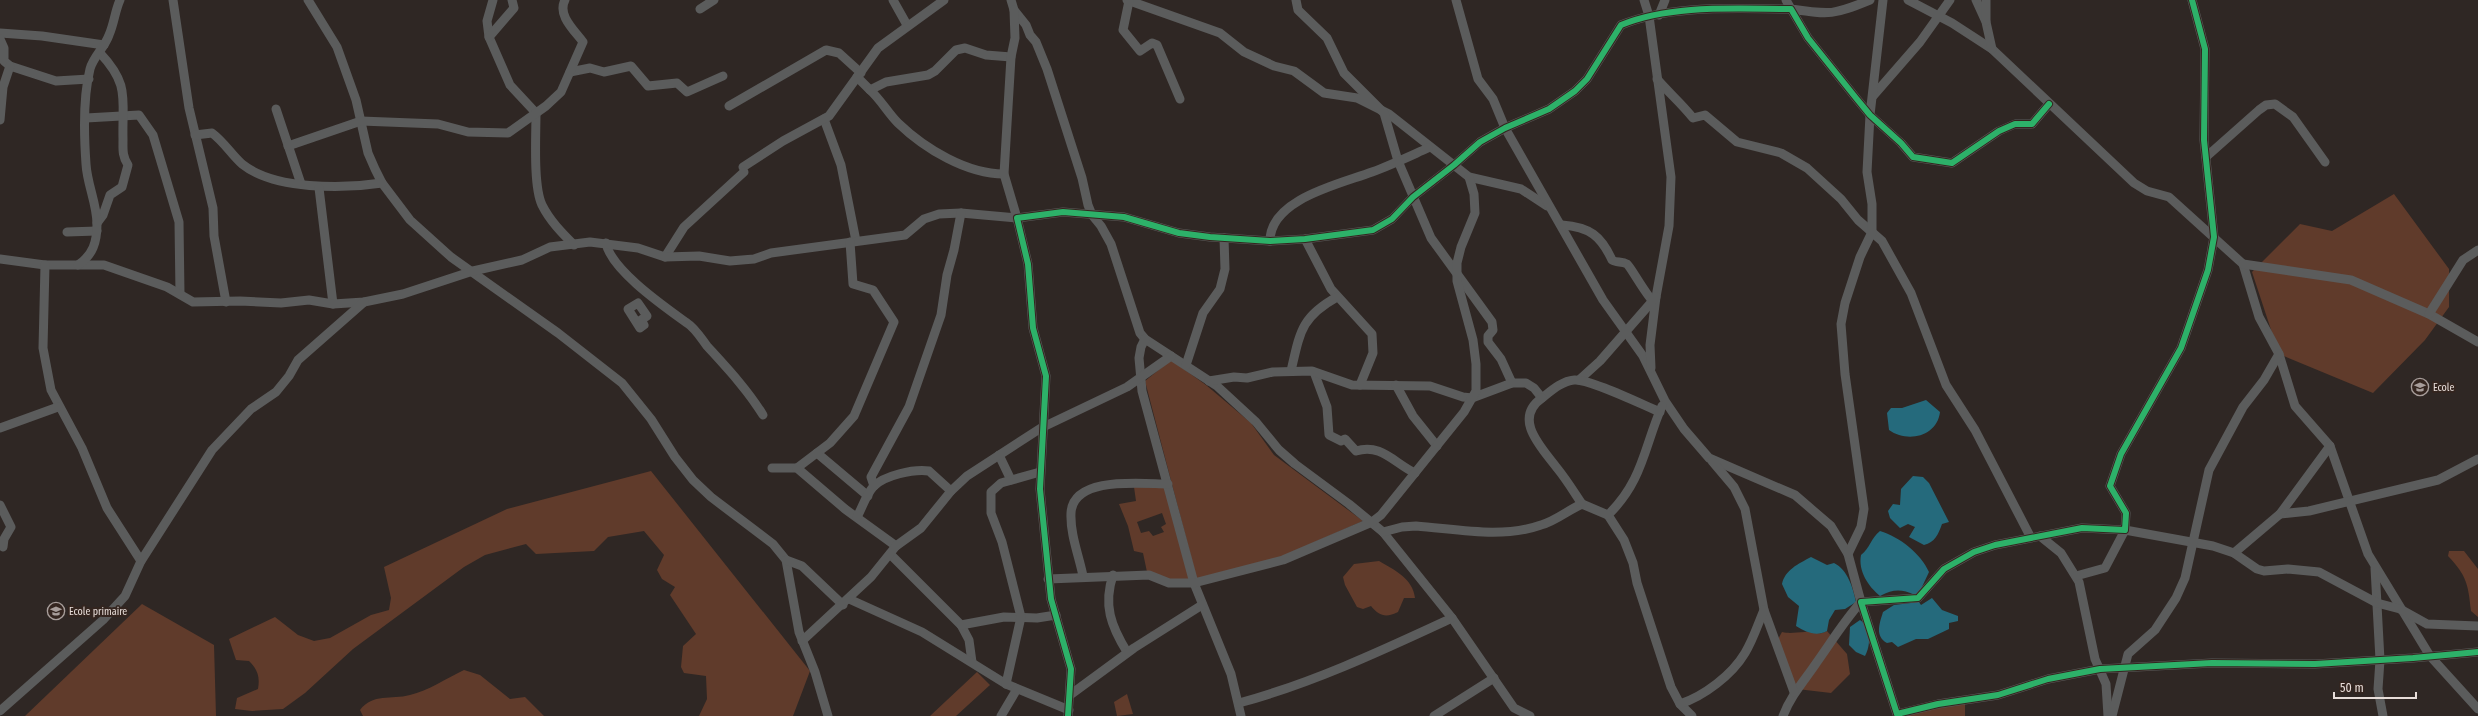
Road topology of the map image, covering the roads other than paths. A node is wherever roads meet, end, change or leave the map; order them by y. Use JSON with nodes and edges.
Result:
{"nodes":[{"id":1,"x":120,"y":0,"type":"edge"},
{"id":2,"x":173,"y":0,"type":"edge"},
{"id":3,"x":308,"y":0,"type":"edge"},
{"id":4,"x":493,"y":0,"type":"edge"},
{"id":5,"x":512,"y":0,"type":"edge"},
{"id":6,"x":565,"y":0,"type":"edge"},
{"id":7,"x":714,"y":0,"type":"edge"},
{"id":8,"x":893,"y":0,"type":"edge"},
{"id":9,"x":944,"y":0,"type":"edge"},
{"id":10,"x":1010,"y":0,"type":"edge"},
{"id":11,"x":1128,"y":0,"type":"edge"},
{"id":12,"x":1296,"y":0,"type":"edge"},
{"id":13,"x":1456,"y":0,"type":"edge"},
{"id":14,"x":1644,"y":0,"type":"edge"},
{"id":15,"x":1665,"y":0,"type":"edge"},
{"id":16,"x":1786,"y":0,"type":"edge"},
{"id":17,"x":1870,"y":0,"type":"edge"},
{"id":18,"x":1882,"y":0,"type":"edge"},
{"id":19,"x":1908,"y":0,"type":"edge"},
{"id":20,"x":1950,"y":0,"type":"edge"},
{"id":21,"x":1976,"y":0,"type":"edge"},
{"id":22,"x":1986,"y":0,"type":"edge"},
{"id":23,"x":2192,"y":0,"type":"edge"},
{"id":24,"x":700,"y":9,"type":"dead end"},
{"id":25,"x":1791,"y":9,"type":"junction"},
{"id":26,"x":1014,"y":10,"type":"junction"},
{"id":27,"x":1654,"y":16,"type":"junction"},
{"id":28,"x":1939,"y":16,"type":"junction"},
{"id":29,"x":1986,"y":22,"type":"junction"},
{"id":30,"x":907,"y":25,"type":"junction"},
{"id":31,"x":0,"y":33,"type":"edge"},
{"id":32,"x":489,"y":37,"type":"junction"},
{"id":33,"x":0,"y":39,"type":"edge"},
{"id":34,"x":102,"y":49,"type":"junction"},
{"id":35,"x":1992,"y":49,"type":"junction"},
{"id":36,"x":1011,"y":57,"type":"junction"},
{"id":37,"x":10,"y":66,"type":"junction"},
{"id":38,"x":570,"y":72,"type":"junction"},
{"id":39,"x":859,"y":75,"type":"junction"},
{"id":40,"x":723,"y":76,"type":"dead end"},
{"id":41,"x":89,"y":79,"type":"junction"},
{"id":42,"x":1657,"y":79,"type":"junction"},
{"id":43,"x":870,"y":90,"type":"junction"},
{"id":44,"x":1873,"y":96,"type":"junction"},
{"id":45,"x":1180,"y":99,"type":"dead end"},
{"id":46,"x":2049,"y":104,"type":"junction"},
{"id":47,"x":1,"y":105,"type":"edge"},
{"id":48,"x":729,"y":106,"type":"dead end"},
{"id":49,"x":276,"y":109,"type":"dead end"},
{"id":50,"x":536,"y":113,"type":"junction"},
{"id":51,"x":1384,"y":113,"type":"junction"},
{"id":52,"x":1870,"y":115,"type":"junction"},
{"id":53,"x":122,"y":117,"type":"junction"},
{"id":54,"x":86,"y":118,"type":"junction"},
{"id":55,"x":824,"y":119,"type":"junction"},
{"id":56,"x":0,"y":120,"type":"edge"},
{"id":57,"x":361,"y":121,"type":"junction"},
{"id":58,"x":1505,"y":128,"type":"junction"},
{"id":59,"x":195,"y":135,"type":"junction"},
{"id":60,"x":288,"y":146,"type":"junction"},
{"id":61,"x":1428,"y":148,"type":"junction"},
{"id":62,"x":2206,"y":157,"type":"junction"},
{"id":63,"x":1398,"y":161,"type":"junction"},
{"id":64,"x":2325,"y":162,"type":"dead end"},
{"id":65,"x":1454,"y":165,"type":"junction"},
{"id":66,"x":1004,"y":174,"type":"junction"},
{"id":67,"x":1468,"y":177,"type":"junction"},
{"id":68,"x":382,"y":183,"type":"junction"},
{"id":69,"x":301,"y":184,"type":"junction"},
{"id":70,"x":319,"y":188,"type":"junction"},
{"id":71,"x":1413,"y":197,"type":"junction"},
{"id":72,"x":1551,"y":209,"type":"junction"},
{"id":73,"x":961,"y":213,"type":"junction"},
{"id":74,"x":1092,"y":215,"type":"junction"},
{"id":75,"x":1017,"y":218,"type":"junction"},
{"id":76,"x":1562,"y":225,"type":"junction"},
{"id":77,"x":97,"y":227,"type":"junction"},
{"id":78,"x":67,"y":232,"type":"dead end"},
{"id":79,"x":1872,"y":232,"type":"junction"},
{"id":80,"x":2214,"y":237,"type":"junction"},
{"id":81,"x":1224,"y":238,"type":"junction"},
{"id":82,"x":1305,"y":239,"type":"junction"},
{"id":83,"x":853,"y":241,"type":"junction"},
{"id":84,"x":1270,"y":241,"type":"junction"},
{"id":85,"x":606,"y":242,"type":"junction"},
{"id":86,"x":574,"y":245,"type":"junction"},
{"id":87,"x":2478,"y":250,"type":"edge"},
{"id":88,"x":665,"y":257,"type":"junction"},
{"id":89,"x":0,"y":259,"type":"edge"},
{"id":90,"x":2243,"y":264,"type":"junction"},
{"id":91,"x":45,"y":266,"type":"junction"},
{"id":92,"x":78,"y":266,"type":"junction"},
{"id":93,"x":473,"y":271,"type":"junction"},
{"id":94,"x":1457,"y":272,"type":"junction"},
{"id":95,"x":180,"y":294,"type":"junction"},
{"id":96,"x":1337,"y":296,"type":"junction"},
{"id":97,"x":1654,"y":298,"type":"junction"},
{"id":98,"x":226,"y":302,"type":"junction"},
{"id":99,"x":364,"y":302,"type":"junction"},
{"id":100,"x":333,"y":304,"type":"junction"},
{"id":101,"x":2430,"y":314,"type":"junction"},
{"id":102,"x":1626,"y":331,"type":"junction"},
{"id":103,"x":1145,"y":339,"type":"junction"},
{"id":104,"x":2478,"y":342,"type":"edge"},
{"id":105,"x":2279,"y":354,"type":"junction"},
{"id":106,"x":1171,"y":356,"type":"junction"},
{"id":107,"x":1186,"y":365,"type":"junction"},
{"id":108,"x":1291,"y":371,"type":"junction"},
{"id":109,"x":1314,"y":372,"type":"junction"},
{"id":110,"x":1652,"y":373,"type":"junction"},
{"id":111,"x":1140,"y":378,"type":"junction"},
{"id":112,"x":1579,"y":380,"type":"junction"},
{"id":113,"x":1210,"y":381,"type":"junction"},
{"id":114,"x":1512,"y":383,"type":"junction"},
{"id":115,"x":1360,"y":385,"type":"junction"},
{"id":116,"x":1396,"y":385,"type":"junction"},
{"id":117,"x":1472,"y":398,"type":"junction"},
{"id":118,"x":1542,"y":398,"type":"junction"},
{"id":119,"x":1665,"y":401,"type":"junction"},
{"id":120,"x":58,"y":406,"type":"junction"},
{"id":121,"x":1660,"y":412,"type":"junction"},
{"id":122,"x":763,"y":415,"type":"dead end"},
{"id":123,"x":0,"y":428,"type":"edge"},
{"id":124,"x":1042,"y":428,"type":"junction"},
{"id":125,"x":1437,"y":446,"type":"junction"},
{"id":126,"x":2330,"y":446,"type":"junction"},
{"id":127,"x":817,"y":453,"type":"junction"},
{"id":128,"x":999,"y":455,"type":"junction"},
{"id":129,"x":1709,"y":458,"type":"junction"},
{"id":130,"x":2478,"y":459,"type":"edge"},
{"id":131,"x":772,"y":468,"type":"dead end"},
{"id":132,"x":797,"y":468,"type":"junction"},
{"id":133,"x":1040,"y":472,"type":"junction"},
{"id":134,"x":1415,"y":473,"type":"junction"},
{"id":135,"x":1011,"y":480,"type":"junction"},
{"id":136,"x":1168,"y":484,"type":"junction"},
{"id":137,"x":874,"y":486,"type":"junction"},
{"id":138,"x":951,"y":490,"type":"junction"},
{"id":139,"x":868,"y":496,"type":"junction"},
{"id":140,"x":2349,"y":501,"type":"junction"},
{"id":141,"x":1582,"y":504,"type":"junction"},
{"id":142,"x":0,"y":505,"type":"edge"},
{"id":143,"x":2280,"y":514,"type":"junction"},
{"id":144,"x":1608,"y":515,"type":"junction"},
{"id":145,"x":857,"y":517,"type":"junction"},
{"id":146,"x":1372,"y":522,"type":"junction"},
{"id":147,"x":2125,"y":530,"type":"junction"},
{"id":148,"x":1383,"y":532,"type":"junction"},
{"id":149,"x":2030,"y":536,"type":"junction"},
{"id":150,"x":2040,"y":536,"type":"junction"},
{"id":151,"x":2193,"y":543,"type":"junction"},
{"id":152,"x":896,"y":546,"type":"junction"},
{"id":153,"x":3,"y":547,"type":"dead end"},
{"id":154,"x":2234,"y":553,"type":"junction"},
{"id":155,"x":890,"y":554,"type":"junction"},
{"id":156,"x":1848,"y":554,"type":"junction"},
{"id":157,"x":786,"y":560,"type":"junction"},
{"id":158,"x":142,"y":561,"type":"junction"},
{"id":159,"x":2375,"y":566,"type":"junction"},
{"id":160,"x":1113,"y":575,"type":"junction"},
{"id":161,"x":1084,"y":576,"type":"junction"},
{"id":162,"x":2076,"y":576,"type":"junction"},
{"id":163,"x":1048,"y":579,"type":"junction"},
{"id":164,"x":1194,"y":583,"type":"junction"},
{"id":165,"x":846,"y":602,"type":"junction"},
{"id":166,"x":1861,"y":602,"type":"junction"},
{"id":167,"x":2377,"y":603,"type":"junction"},
{"id":168,"x":1202,"y":605,"type":"junction"},
{"id":169,"x":2400,"y":609,"type":"junction"},
{"id":170,"x":1764,"y":610,"type":"junction"},
{"id":171,"x":1056,"y":615,"type":"junction"},
{"id":172,"x":1021,"y":617,"type":"junction"},
{"id":173,"x":1452,"y":618,"type":"junction"},
{"id":174,"x":961,"y":625,"type":"junction"},
{"id":175,"x":2478,"y":626,"type":"edge"},
{"id":176,"x":802,"y":641,"type":"junction"},
{"id":177,"x":1127,"y":652,"type":"junction"},
{"id":178,"x":2478,"y":652,"type":"edge"},
{"id":179,"x":2430,"y":656,"type":"junction"},
{"id":180,"x":2380,"y":660,"type":"junction"},
{"id":181,"x":972,"y":662,"type":"junction"},
{"id":182,"x":2124,"y":668,"type":"junction"},
{"id":183,"x":2100,"y":669,"type":"junction"},
{"id":184,"x":1494,"y":678,"type":"junction"},
{"id":185,"x":1006,"y":684,"type":"junction"},
{"id":186,"x":1017,"y":689,"type":"junction"},
{"id":187,"x":1794,"y":692,"type":"junction"},
{"id":188,"x":1070,"y":695,"type":"junction"},
{"id":189,"x":1239,"y":703,"type":"junction"},
{"id":190,"x":1680,"y":704,"type":"junction"},
{"id":191,"x":1,"y":707,"type":"edge"},
{"id":192,"x":2478,"y":709,"type":"edge"},
{"id":193,"x":1068,"y":713,"type":"edge"},
{"id":194,"x":1897,"y":715,"type":"edge"},
{"id":195,"x":828,"y":716,"type":"edge"},
{"id":196,"x":1001,"y":716,"type":"edge"},
{"id":197,"x":1241,"y":716,"type":"edge"},
{"id":198,"x":1434,"y":716,"type":"edge"},
{"id":199,"x":1530,"y":716,"type":"edge"},
{"id":200,"x":1692,"y":716,"type":"edge"},
{"id":201,"x":1783,"y":716,"type":"edge"},
{"id":202,"x":2108,"y":716,"type":"edge"},
{"id":203,"x":2112,"y":716,"type":"edge"},
{"id":204,"x":2383,"y":716,"type":"edge"}],
"edges":[{"from":1,"to":34,"type":"street"},
{"from":2,"to":59,"type":"street"},
{"from":3,"to":57,"type":"street"},
{"from":4,"to":32,"type":"street"},
{"from":5,"to":32,"type":"street"},
{"from":6,"to":38,"type":"street"},
{"from":7,"to":24,"type":"street"},
{"from":8,"to":30,"type":"street"},
{"from":9,"to":30,"type":"street"},
{"from":10,"to":26,"type":"street"},
{"from":11,"to":45,"type":"street"},
{"from":11,"to":51,"type":"street"},
{"from":12,"to":51,"type":"street"},
{"from":13,"to":58,"type":"street"},
{"from":14,"to":27,"type":"street"},
{"from":15,"to":27,"type":"street"},
{"from":16,"to":25,"type":"street"},
{"from":17,"to":25,"type":"street"},
{"from":18,"to":44,"type":"street"},
{"from":19,"to":28,"type":"street"},
{"from":20,"to":28,"type":"street"},
{"from":21,"to":29,"type":"street"},
{"from":22,"to":29,"type":"street"},
{"from":23,"to":62,"type":"street"},
{"from":25,"to":27,"type":"street"},
{"from":25,"to":52,"type":"street"},
{"from":26,"to":36,"type":"street"},
{"from":26,"to":74,"type":"street"},
{"from":27,"to":42,"type":"street"},
{"from":27,"to":58,"type":"street"},
{"from":28,"to":35,"type":"street"},
{"from":28,"to":44,"type":"street"},
{"from":29,"to":35,"type":"street"},
{"from":30,"to":39,"type":"street"},
{"from":31,"to":34,"type":"street"},
{"from":32,"to":50,"type":"street"},
{"from":33,"to":37,"type":"street"},
{"from":34,"to":41,"type":"street"},
{"from":34,"to":53,"type":"street"},
{"from":35,"to":46,"type":"street"},
{"from":36,"to":43,"type":"street"},
{"from":36,"to":66,"type":"street"},
{"from":37,"to":41,"type":"street"},
{"from":37,"to":47,"type":"street"},
{"from":38,"to":40,"type":"street"},
{"from":38,"to":50,"type":"street"},
{"from":39,"to":43,"type":"street"},
{"from":39,"to":48,"type":"street"},
{"from":39,"to":55,"type":"street"},
{"from":41,"to":54,"type":"street"},
{"from":42,"to":79,"type":"street"},
{"from":42,"to":97,"type":"street"},
{"from":43,"to":66,"type":"street"},
{"from":44,"to":52,"type":"street"},
{"from":46,"to":52,"type":"street"},
{"from":46,"to":80,"type":"street"},
{"from":47,"to":56,"type":"street"},
{"from":49,"to":60,"type":"street"},
{"from":50,"to":57,"type":"street"},
{"from":50,"to":86,"type":"street"},
{"from":51,"to":61,"type":"street"},
{"from":51,"to":63,"type":"street"},
{"from":52,"to":79,"type":"street"},
{"from":53,"to":54,"type":"street"},
{"from":53,"to":77,"type":"street"},
{"from":53,"to":95,"type":"street"},
{"from":54,"to":77,"type":"street"},
{"from":55,"to":83,"type":"street"},
{"from":55,"to":88,"type":"street"},
{"from":57,"to":60,"type":"street"},
{"from":57,"to":68,"type":"street"},
{"from":58,"to":65,"type":"street"},
{"from":58,"to":72,"type":"street"},
{"from":59,"to":69,"type":"street"},
{"from":59,"to":98,"type":"street"},
{"from":60,"to":69,"type":"street"},
{"from":61,"to":63,"type":"street"},
{"from":61,"to":65,"type":"street"},
{"from":62,"to":64,"type":"street"},
{"from":62,"to":80,"type":"street"},
{"from":63,"to":71,"type":"street"},
{"from":63,"to":84,"type":"street"},
{"from":65,"to":67,"type":"street"},
{"from":65,"to":71,"type":"street"},
{"from":66,"to":75,"type":"street"},
{"from":67,"to":72,"type":"street"},
{"from":67,"to":94,"type":"street"},
{"from":68,"to":70,"type":"street"},
{"from":68,"to":93,"type":"street"},
{"from":69,"to":70,"type":"street"},
{"from":70,"to":100,"type":"street"},
{"from":71,"to":82,"type":"street"},
{"from":71,"to":94,"type":"street"},
{"from":72,"to":76,"type":"street"},
{"from":73,"to":75,"type":"street"},
{"from":73,"to":83,"type":"street"},
{"from":73,"to":137,"type":"street"},
{"from":74,"to":75,"type":"street"},
{"from":74,"to":81,"type":"street"},
{"from":74,"to":103,"type":"street"},
{"from":75,"to":124,"type":"street"},
{"from":76,"to":97,"type":"street"},
{"from":76,"to":102,"type":"street"},
{"from":77,"to":78,"type":"street"},
{"from":77,"to":92,"type":"street"},
{"from":79,"to":149,"type":"street"},
{"from":79,"to":156,"type":"street"},
{"from":80,"to":90,"type":"street"},
{"from":80,"to":147,"type":"street"},
{"from":81,"to":84,"type":"street"},
{"from":81,"to":107,"type":"street"},
{"from":82,"to":84,"type":"street"},
{"from":82,"to":96,"type":"street"},
{"from":83,"to":88,"type":"street"},
{"from":83,"to":127,"type":"street"},
{"from":85,"to":86,"type":"street"},
{"from":85,"to":88,"type":"street"},
{"from":85,"to":122,"type":"street"},
{"from":86,"to":93,"type":"street"},
{"from":87,"to":101,"type":"street"},
{"from":89,"to":91,"type":"street"},
{"from":90,"to":101,"type":"street"},
{"from":90,"to":105,"type":"street"},
{"from":91,"to":92,"type":"street"},
{"from":91,"to":120,"type":"street"},
{"from":92,"to":95,"type":"street"},
{"from":93,"to":99,"type":"street"},
{"from":93,"to":157,"type":"street"},
{"from":94,"to":114,"type":"street"},
{"from":94,"to":117,"type":"street"},
{"from":95,"to":98,"type":"street"},
{"from":96,"to":108,"type":"street"},
{"from":96,"to":115,"type":"street"},
{"from":97,"to":102,"type":"street"},
{"from":97,"to":110,"type":"street"},
{"from":98,"to":100,"type":"street"},
{"from":99,"to":100,"type":"street"},
{"from":99,"to":158,"type":"street"},
{"from":101,"to":104,"type":"street"},
{"from":102,"to":110,"type":"street"},
{"from":102,"to":112,"type":"street"},
{"from":103,"to":106,"type":"street"},
{"from":103,"to":111,"type":"street"},
{"from":105,"to":126,"type":"street"},
{"from":105,"to":151,"type":"street"},
{"from":106,"to":107,"type":"street"},
{"from":106,"to":111,"type":"street"},
{"from":107,"to":113,"type":"street"},
{"from":108,"to":109,"type":"street"},
{"from":108,"to":113,"type":"street"},
{"from":109,"to":115,"type":"street"},
{"from":109,"to":134,"type":"street"},
{"from":110,"to":119,"type":"street"},
{"from":111,"to":124,"type":"street"},
{"from":111,"to":136,"type":"street"},
{"from":112,"to":118,"type":"street"},
{"from":112,"to":121,"type":"street"},
{"from":113,"to":146,"type":"street"},
{"from":114,"to":117,"type":"street"},
{"from":114,"to":118,"type":"street"},
{"from":115,"to":116,"type":"street"},
{"from":116,"to":117,"type":"street"},
{"from":116,"to":125,"type":"street"},
{"from":117,"to":125,"type":"street"},
{"from":118,"to":141,"type":"street"},
{"from":119,"to":121,"type":"street"},
{"from":119,"to":129,"type":"street"},
{"from":120,"to":123,"type":"street"},
{"from":120,"to":158,"type":"street"},
{"from":121,"to":144,"type":"street"},
{"from":124,"to":128,"type":"street"},
{"from":124,"to":133,"type":"street"},
{"from":125,"to":134,"type":"street"},
{"from":126,"to":140,"type":"street"},
{"from":126,"to":143,"type":"street"},
{"from":127,"to":132,"type":"street"},
{"from":127,"to":139,"type":"street"},
{"from":128,"to":135,"type":"street"},
{"from":128,"to":138,"type":"street"},
{"from":129,"to":156,"type":"street"},
{"from":129,"to":170,"type":"street"},
{"from":130,"to":140,"type":"street"},
{"from":131,"to":132,"type":"street"},
{"from":132,"to":145,"type":"street"},
{"from":133,"to":135,"type":"street"},
{"from":133,"to":163,"type":"street"},
{"from":134,"to":146,"type":"street"},
{"from":135,"to":172,"type":"street"},
{"from":136,"to":161,"type":"street"},
{"from":136,"to":164,"type":"street"},
{"from":137,"to":138,"type":"street"},
{"from":137,"to":139,"type":"street"},
{"from":138,"to":152,"type":"street"},
{"from":139,"to":145,"type":"street"},
{"from":140,"to":143,"type":"street"},
{"from":140,"to":159,"type":"street"},
{"from":141,"to":144,"type":"street"},
{"from":141,"to":148,"type":"street"},
{"from":142,"to":153,"type":"street"},
{"from":143,"to":154,"type":"street"},
{"from":144,"to":190,"type":"street"},
{"from":145,"to":152,"type":"street"},
{"from":146,"to":148,"type":"street"},
{"from":146,"to":164,"type":"street"},
{"from":147,"to":150,"type":"street"},
{"from":147,"to":151,"type":"street"},
{"from":147,"to":162,"type":"street"},
{"from":148,"to":173,"type":"street"},
{"from":149,"to":150,"type":"street"},
{"from":149,"to":166,"type":"street"},
{"from":150,"to":162,"type":"street"},
{"from":151,"to":154,"type":"street"},
{"from":151,"to":182,"type":"street"},
{"from":152,"to":155,"type":"street"},
{"from":154,"to":167,"type":"street"},
{"from":155,"to":165,"type":"street"},
{"from":155,"to":174,"type":"street"},
{"from":156,"to":166,"type":"street"},
{"from":157,"to":165,"type":"street"},
{"from":157,"to":176,"type":"street"},
{"from":158,"to":191,"type":"street"},
{"from":159,"to":167,"type":"street"},
{"from":159,"to":169,"type":"street"},
{"from":160,"to":161,"type":"street"},
{"from":160,"to":164,"type":"street"},
{"from":160,"to":177,"type":"street"},
{"from":161,"to":163,"type":"street"},
{"from":162,"to":183,"type":"street"},
{"from":163,"to":171,"type":"street"},
{"from":164,"to":168,"type":"street"},
{"from":165,"to":176,"type":"street"},
{"from":165,"to":181,"type":"street"},
{"from":166,"to":187,"type":"street"},
{"from":166,"to":194,"type":"street"},
{"from":167,"to":169,"type":"street"},
{"from":167,"to":180,"type":"street"},
{"from":168,"to":177,"type":"street"},
{"from":168,"to":189,"type":"street"},
{"from":169,"to":175,"type":"street"},
{"from":169,"to":179,"type":"street"},
{"from":170,"to":187,"type":"street"},
{"from":170,"to":190,"type":"street"},
{"from":171,"to":172,"type":"street"},
{"from":171,"to":188,"type":"street"},
{"from":172,"to":174,"type":"street"},
{"from":172,"to":185,"type":"street"},
{"from":173,"to":184,"type":"street"},
{"from":173,"to":189,"type":"street"},
{"from":174,"to":181,"type":"street"},
{"from":176,"to":195,"type":"street"},
{"from":177,"to":188,"type":"street"},
{"from":178,"to":179,"type":"street"},
{"from":179,"to":180,"type":"street"},
{"from":179,"to":192,"type":"street"},
{"from":180,"to":182,"type":"street"},
{"from":180,"to":204,"type":"street"},
{"from":181,"to":185,"type":"street"},
{"from":182,"to":183,"type":"street"},
{"from":182,"to":203,"type":"street"},
{"from":183,"to":194,"type":"street"},
{"from":183,"to":202,"type":"street"},
{"from":184,"to":198,"type":"street"},
{"from":184,"to":199,"type":"street"},
{"from":185,"to":186,"type":"street"},
{"from":186,"to":193,"type":"street"},
{"from":186,"to":196,"type":"street"},
{"from":187,"to":201,"type":"street"},
{"from":188,"to":193,"type":"street"},
{"from":189,"to":197,"type":"street"},
{"from":190,"to":200,"type":"street"}]}
